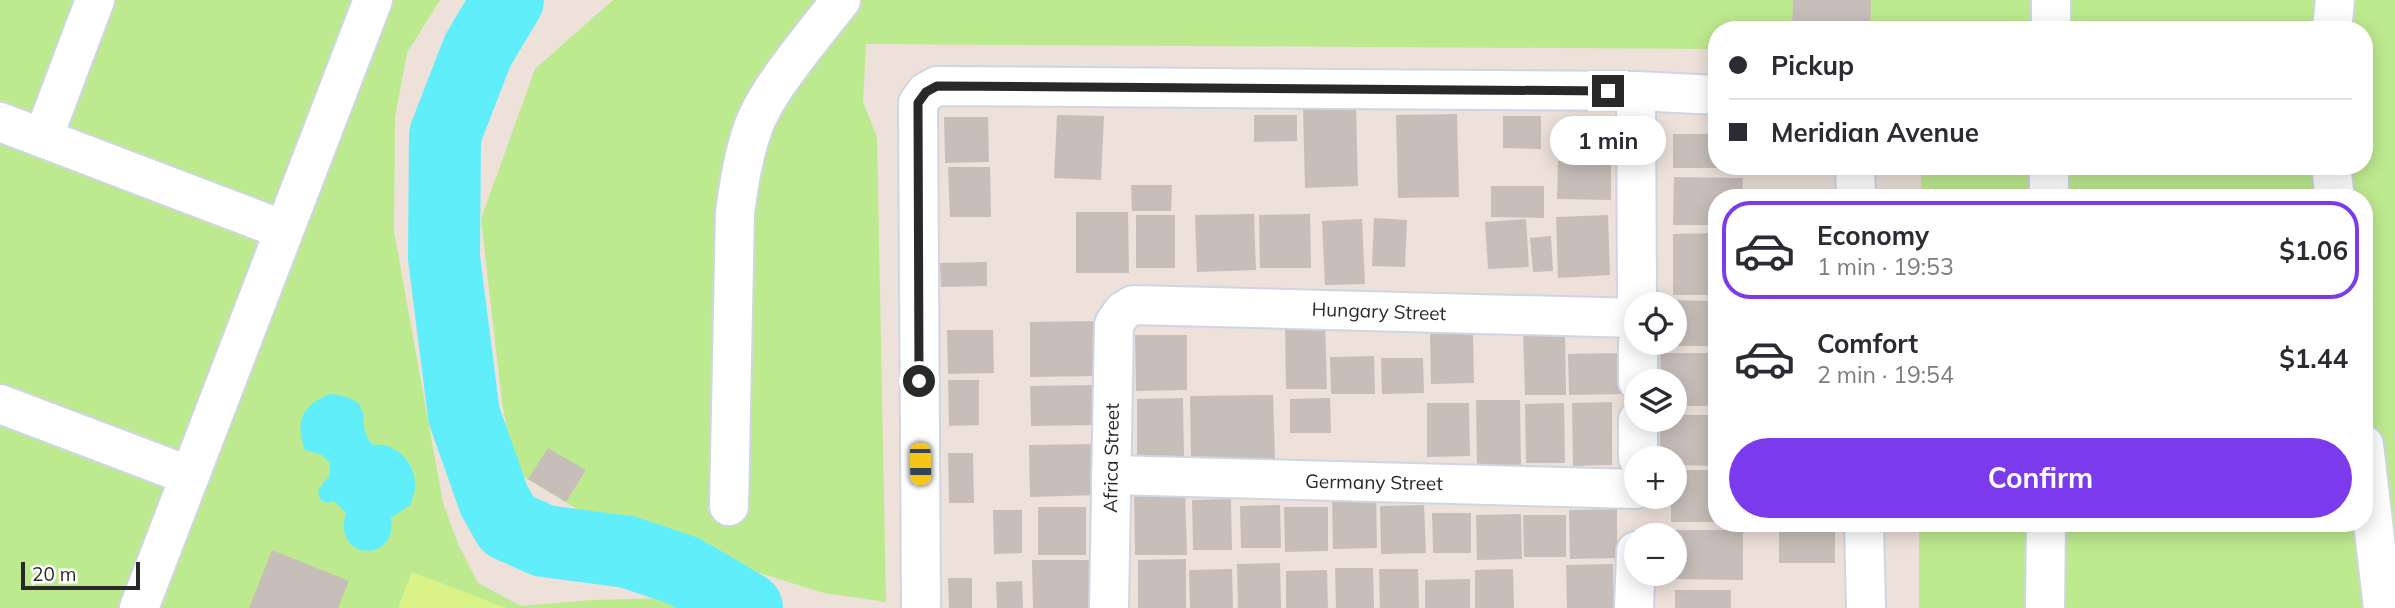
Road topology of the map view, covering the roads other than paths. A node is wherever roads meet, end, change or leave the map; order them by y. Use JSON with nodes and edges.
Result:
{"nodes":[{"id":1,"x":95,"y":0,"type":"edge"},
{"id":2,"x":373,"y":0,"type":"edge"},
{"id":3,"x":841,"y":0,"type":"edge"},
{"id":4,"x":2050,"y":0,"type":"edge"},
{"id":5,"x":2335,"y":0,"type":"edge"},
{"id":6,"x":2051,"y":21,"type":"edge"},
{"id":7,"x":2333,"y":21,"type":"edge"},
{"id":8,"x":1636,"y":92,"type":"junction"},
{"id":9,"x":1708,"y":95,"type":"edge"},
{"id":10,"x":0,"y":122,"type":"edge"},
{"id":11,"x":43,"y":138,"type":"junction"},
{"id":12,"x":284,"y":230,"type":"junction"},
{"id":13,"x":1637,"y":292,"type":"edge"},
{"id":14,"x":1123,"y":311,"type":"joint"},
{"id":15,"x":1624,"y":318,"type":"edge"},
{"id":16,"x":0,"y":404,"type":"edge"},
{"id":17,"x":1111,"y":475,"type":"junction"},
{"id":18,"x":190,"y":476,"type":"junction"},
{"id":19,"x":1624,"y":489,"type":"edge"},
{"id":20,"x":729,"y":506,"type":"dead end"},
{"id":21,"x":2373,"y":522,"type":"edge"},
{"id":22,"x":1864,"y":532,"type":"edge"},
{"id":23,"x":2046,"y":532,"type":"edge"},
{"id":24,"x":1635,"y":586,"type":"edge"},
{"id":25,"x":139,"y":608,"type":"edge"},
{"id":26,"x":921,"y":608,"type":"edge"},
{"id":27,"x":1109,"y":608,"type":"edge"},
{"id":28,"x":1634,"y":608,"type":"edge"},
{"id":29,"x":1866,"y":608,"type":"edge"},
{"id":30,"x":2045,"y":608,"type":"edge"},
{"id":31,"x":2383,"y":608,"type":"edge"}],
"edges":[{"from":1,"to":11,"type":"street"},
{"from":2,"to":12,"type":"street"},
{"from":3,"to":20,"type":"street"},
{"from":4,"to":6,"type":"street"},
{"from":5,"to":7,"type":"street"},
{"from":8,"to":9,"type":"street"},
{"from":8,"to":13,"type":"street"},
{"from":8,"to":26,"type":"street"},
{"from":10,"to":11,"type":"street"},
{"from":11,"to":12,"type":"street"},
{"from":12,"to":18,"type":"street"},
{"from":14,"to":15,"type":"street","name":"Hungary Street"},
{"from":14,"to":17,"type":"street","name":"Africa Street"},
{"from":16,"to":18,"type":"street"},
{"from":17,"to":19,"type":"street","name":"Germany Street"},
{"from":17,"to":27,"type":"street","name":"Africa Street"},
{"from":18,"to":25,"type":"street"},
{"from":21,"to":31,"type":"street"},
{"from":22,"to":29,"type":"street"},
{"from":23,"to":30,"type":"street"},
{"from":24,"to":28,"type":"street"}]}
